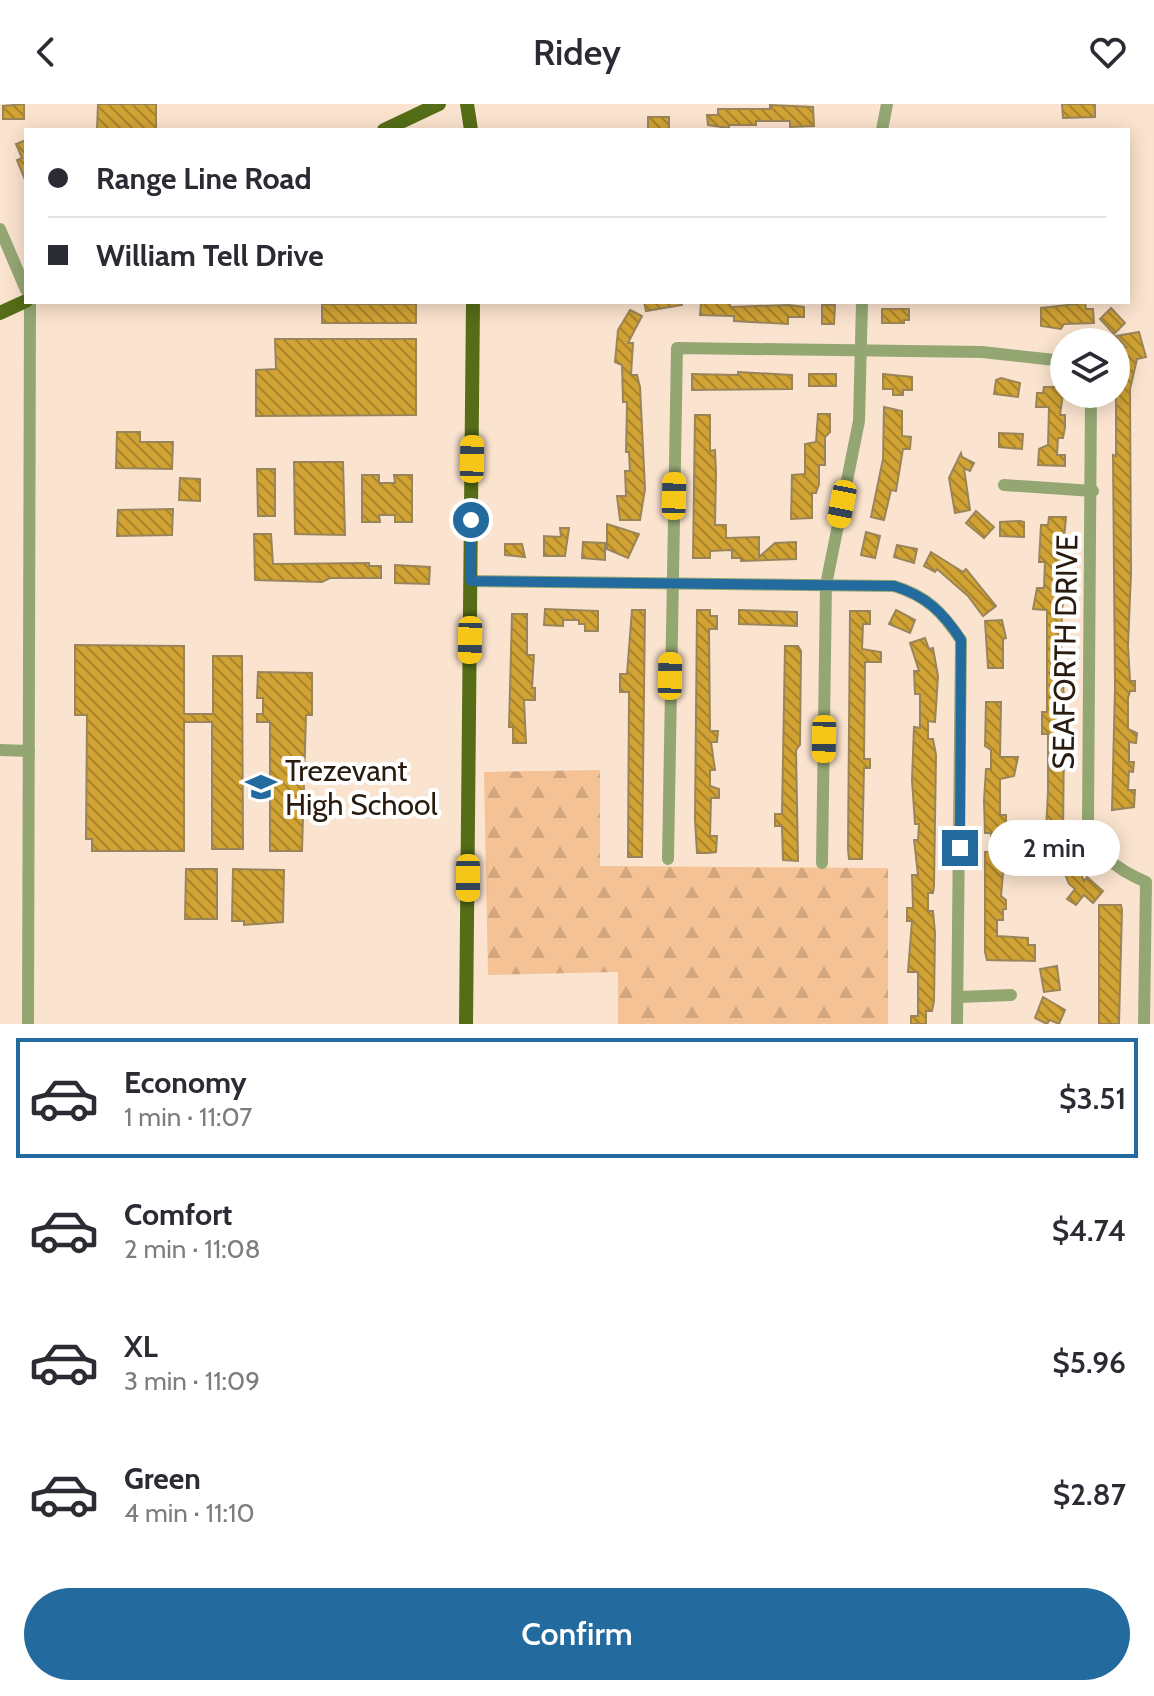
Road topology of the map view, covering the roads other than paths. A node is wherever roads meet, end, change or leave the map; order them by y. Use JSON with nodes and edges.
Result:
{"nodes":[{"id":1,"x":439,"y":104,"type":"edge"},
{"id":2,"x":467,"y":104,"type":"edge"},
{"id":3,"x":887,"y":104,"type":"edge"},
{"id":4,"x":388,"y":128,"type":"edge"},
{"id":5,"x":471,"y":128,"type":"edge"},
{"id":6,"x":882,"y":128,"type":"edge"},
{"id":7,"x":0,"y":229,"type":"edge"},
{"id":8,"x":24,"y":285,"type":"edge"},
{"id":9,"x":24,"y":304,"type":"edge"},
{"id":10,"x":28,"y":304,"type":"edge"},
{"id":11,"x":473,"y":304,"type":"edge"},
{"id":12,"x":862,"y":304,"type":"edge"},
{"id":13,"x":0,"y":313,"type":"edge"},
{"id":14,"x":861,"y":350,"type":"junction"},
{"id":15,"x":1050,"y":359,"type":"edge"},
{"id":16,"x":1091,"y":408,"type":"edge"},
{"id":17,"x":1004,"y":485,"type":"dead end"},
{"id":18,"x":1093,"y":491,"type":"junction"},
{"id":19,"x":471,"y":581,"type":"junction"},
{"id":20,"x":672,"y":585,"type":"junction"},
{"id":21,"x":826,"y":585,"type":"junction"},
{"id":22,"x":0,"y":750,"type":"edge"},
{"id":23,"x":29,"y":751,"type":"junction"},
{"id":24,"x":668,"y":859,"type":"dead end"},
{"id":25,"x":822,"y":863,"type":"dead end"},
{"id":26,"x":1011,"y":995,"type":"dead end"},
{"id":27,"x":959,"y":997,"type":"junction"},
{"id":28,"x":28,"y":1024,"type":"edge"},
{"id":29,"x":466,"y":1024,"type":"edge"},
{"id":30,"x":957,"y":1024,"type":"edge"},
{"id":31,"x":1144,"y":1024,"type":"edge"}],
"edges":[{"from":1,"to":4,"type":"main road"},
{"from":2,"to":5,"type":"main road"},
{"from":3,"to":6,"type":"street"},
{"from":7,"to":8,"type":"street"},
{"from":9,"to":13,"type":"main road"},
{"from":10,"to":23,"type":"street"},
{"from":11,"to":19,"type":"main road"},
{"from":12,"to":14,"type":"street"},
{"from":14,"to":15,"type":"street"},
{"from":14,"to":20,"type":"street"},
{"from":14,"to":21,"type":"street"},
{"from":16,"to":18,"type":"street","name":"SEAFORTH DRIVE"},
{"from":17,"to":18,"type":"street"},
{"from":18,"to":31,"type":"street","name":"SEAFORTH DRIVE"},
{"from":19,"to":20,"type":"street"},
{"from":19,"to":29,"type":"main road"},
{"from":20,"to":21,"type":"street"},
{"from":20,"to":24,"type":"street"},
{"from":21,"to":25,"type":"street"},
{"from":21,"to":27,"type":"street"},
{"from":22,"to":23,"type":"street"},
{"from":23,"to":28,"type":"street"},
{"from":26,"to":27,"type":"street"},
{"from":27,"to":30,"type":"street"}]}
